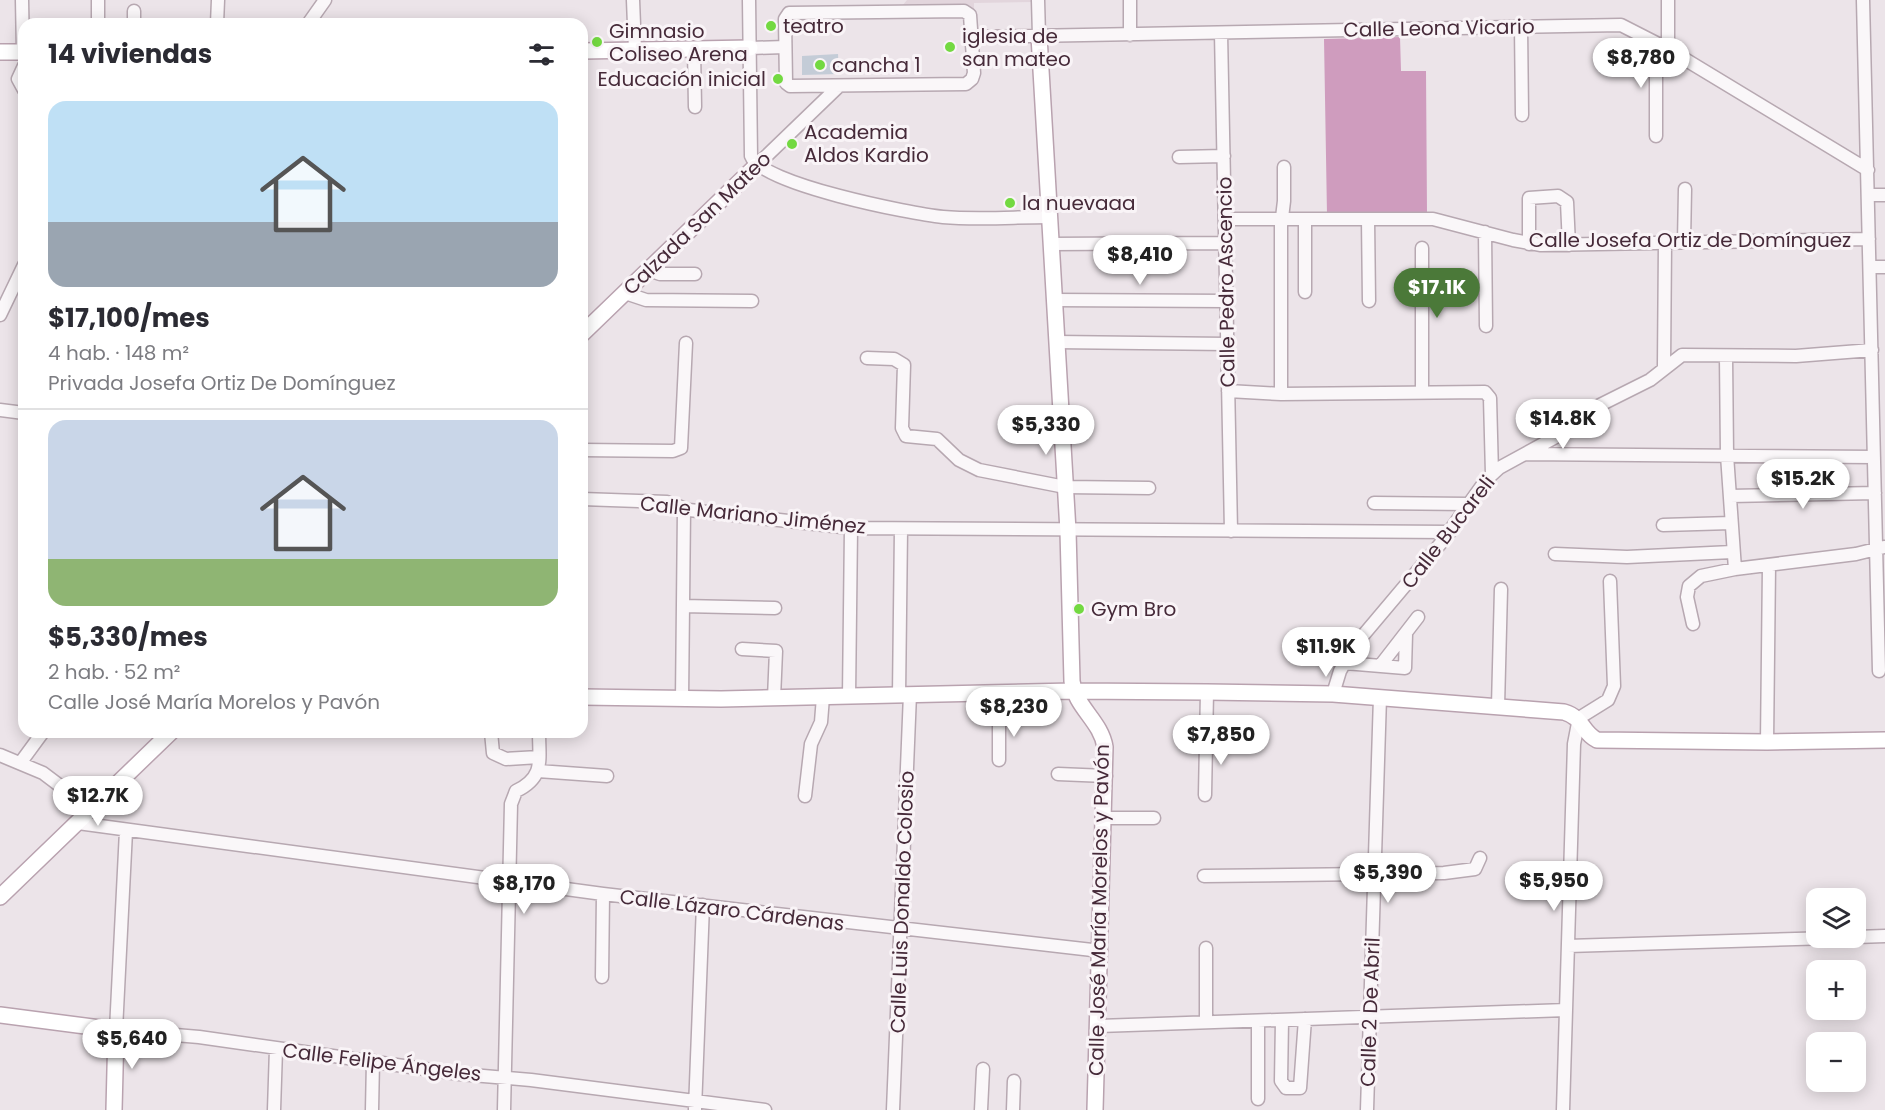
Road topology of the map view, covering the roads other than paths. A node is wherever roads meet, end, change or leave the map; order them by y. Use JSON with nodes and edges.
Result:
{"nodes":[{"id":1,"x":22,"y":0,"type":"edge"},
{"id":2,"x":98,"y":0,"type":"edge"},
{"id":3,"x":218,"y":0,"type":"edge"},
{"id":4,"x":325,"y":0,"type":"edge"},
{"id":5,"x":633,"y":0,"type":"edge"},
{"id":6,"x":749,"y":0,"type":"edge"},
{"id":7,"x":891,"y":0,"type":"edge"},
{"id":8,"x":1038,"y":0,"type":"edge"},
{"id":9,"x":1130,"y":0,"type":"edge"},
{"id":10,"x":1668,"y":0,"type":"edge"},
{"id":11,"x":1863,"y":0,"type":"edge"},
{"id":12,"x":851,"y":6,"type":"edge"},
{"id":13,"x":134,"y":11,"type":"dead end"},
{"id":14,"x":880,"y":12,"type":"junction"},
{"id":15,"x":23,"y":18,"type":"edge"},
{"id":16,"x":98,"y":18,"type":"edge"},
{"id":17,"x":134,"y":18,"type":"edge"},
{"id":18,"x":218,"y":18,"type":"edge"},
{"id":19,"x":312,"y":18,"type":"edge"},
{"id":20,"x":1521,"y":26,"type":"junction"},
{"id":21,"x":1221,"y":33,"type":"junction"},
{"id":22,"x":1130,"y":35,"type":"junction"},
{"id":23,"x":1039,"y":36,"type":"junction"},
{"id":24,"x":972,"y":37,"type":"junction"},
{"id":25,"x":1656,"y":42,"type":"junction"},
{"id":26,"x":785,"y":47,"type":"junction"},
{"id":27,"x":750,"y":48,"type":"junction"},
{"id":28,"x":694,"y":49,"type":"junction"},
{"id":29,"x":635,"y":50,"type":"junction"},
{"id":30,"x":1668,"y":50,"type":"junction"},
{"id":31,"x":588,"y":51,"type":"edge"},
{"id":32,"x":0,"y":52,"type":"edge"},
{"id":33,"x":18,"y":55,"type":"edge"},
{"id":34,"x":838,"y":87,"type":"junction"},
{"id":35,"x":695,"y":107,"type":"dead end"},
{"id":36,"x":1521,"y":115,"type":"dead end"},
{"id":37,"x":1656,"y":135,"type":"dead end"},
{"id":38,"x":1224,"y":156,"type":"junction"},
{"id":39,"x":1179,"y":157,"type":"dead end"},
{"id":40,"x":756,"y":166,"type":"junction"},
{"id":41,"x":1284,"y":167,"type":"dead end"},
{"id":42,"x":1868,"y":170,"type":"junction"},
{"id":43,"x":1684,"y":189,"type":"dead end"},
{"id":44,"x":1869,"y":195,"type":"junction"},
{"id":45,"x":1885,"y":195,"type":"edge"},
{"id":46,"x":1049,"y":217,"type":"junction"},
{"id":47,"x":1225,"y":219,"type":"junction"},
{"id":48,"x":1368,"y":219,"type":"junction"},
{"id":49,"x":1281,"y":220,"type":"junction"},
{"id":50,"x":1305,"y":220,"type":"junction"},
{"id":51,"x":1485,"y":232,"type":"junction"},
{"id":52,"x":1869,"y":239,"type":"junction"},
{"id":53,"x":1684,"y":242,"type":"junction"},
{"id":54,"x":1225,"y":243,"type":"junction"},
{"id":55,"x":1665,"y":243,"type":"junction"},
{"id":56,"x":1051,"y":244,"type":"junction"},
{"id":57,"x":1529,"y":244,"type":"junction"},
{"id":58,"x":1569,"y":245,"type":"junction"},
{"id":59,"x":1422,"y":248,"type":"dead end"},
{"id":60,"x":1870,"y":267,"type":"junction"},
{"id":61,"x":1885,"y":267,"type":"edge"},
{"id":62,"x":649,"y":270,"type":"junction"},
{"id":63,"x":695,"y":274,"type":"dead end"},
{"id":64,"x":18,"y":278,"type":"edge"},
{"id":65,"x":1305,"y":292,"type":"dead end"},
{"id":66,"x":625,"y":293,"type":"junction"},
{"id":67,"x":1054,"y":300,"type":"junction"},
{"id":68,"x":752,"y":301,"type":"dead end"},
{"id":69,"x":1226,"y":301,"type":"junction"},
{"id":70,"x":1368,"y":301,"type":"dead end"},
{"id":71,"x":0,"y":315,"type":"edge"},
{"id":72,"x":1486,"y":326,"type":"dead end"},
{"id":73,"x":588,"y":328,"type":"edge"},
{"id":74,"x":1056,"y":342,"type":"junction"},
{"id":75,"x":686,"y":343,"type":"dead end"},
{"id":76,"x":1227,"y":344,"type":"junction"},
{"id":77,"x":1872,"y":350,"type":"junction"},
{"id":78,"x":1726,"y":357,"type":"junction"},
{"id":79,"x":867,"y":358,"type":"dead end"},
{"id":80,"x":1664,"y":366,"type":"junction"},
{"id":81,"x":1228,"y":391,"type":"junction"},
{"id":82,"x":1422,"y":391,"type":"junction"},
{"id":83,"x":1281,"y":394,"type":"junction"},
{"id":84,"x":1879,"y":395,"type":"edge"},
{"id":85,"x":0,"y":410,"type":"edge"},
{"id":86,"x":18,"y":412,"type":"edge"},
{"id":87,"x":588,"y":450,"type":"edge"},
{"id":88,"x":1524,"y":454,"type":"junction"},
{"id":89,"x":1727,"y":455,"type":"junction"},
{"id":90,"x":1874,"y":457,"type":"junction"},
{"id":91,"x":1492,"y":474,"type":"junction"},
{"id":92,"x":1065,"y":487,"type":"junction"},
{"id":93,"x":1149,"y":488,"type":"dead end"},
{"id":94,"x":1875,"y":493,"type":"junction"},
{"id":95,"x":1730,"y":496,"type":"junction"},
{"id":96,"x":588,"y":499,"type":"edge"},
{"id":97,"x":1374,"y":503,"type":"dead end"},
{"id":98,"x":1468,"y":504,"type":"junction"},
{"id":99,"x":684,"y":509,"type":"junction"},
{"id":100,"x":1731,"y":523,"type":"junction"},
{"id":101,"x":1663,"y":525,"type":"dead end"},
{"id":102,"x":851,"y":528,"type":"junction"},
{"id":103,"x":901,"y":529,"type":"junction"},
{"id":104,"x":1068,"y":531,"type":"junction"},
{"id":105,"x":1231,"y":531,"type":"junction"},
{"id":106,"x":1450,"y":532,"type":"junction"},
{"id":107,"x":1881,"y":548,"type":"edge"},
{"id":108,"x":1732,"y":552,"type":"junction"},
{"id":109,"x":1555,"y":554,"type":"dead end"},
{"id":110,"x":1769,"y":566,"type":"junction"},
{"id":111,"x":1736,"y":568,"type":"junction"},
{"id":112,"x":1610,"y":581,"type":"dead end"},
{"id":113,"x":1501,"y":589,"type":"dead end"},
{"id":114,"x":682,"y":606,"type":"junction"},
{"id":115,"x":775,"y":608,"type":"dead end"},
{"id":116,"x":1418,"y":617,"type":"dead end"},
{"id":117,"x":1693,"y":624,"type":"dead end"},
{"id":118,"x":1406,"y":634,"type":"junction"},
{"id":119,"x":742,"y":649,"type":"dead end"},
{"id":120,"x":1345,"y":663,"type":"junction"},
{"id":121,"x":1380,"y":666,"type":"junction"},
{"id":122,"x":1879,"y":670,"type":"dead end"},
{"id":123,"x":1074,"y":691,"type":"junction"},
{"id":124,"x":1208,"y":692,"type":"junction"},
{"id":125,"x":905,"y":694,"type":"junction"},
{"id":126,"x":1333,"y":694,"type":"junction"},
{"id":127,"x":849,"y":696,"type":"junction"},
{"id":128,"x":588,"y":697,"type":"edge"},
{"id":129,"x":823,"y":697,"type":"junction"},
{"id":130,"x":774,"y":698,"type":"junction"},
{"id":131,"x":1380,"y":698,"type":"junction"},
{"id":132,"x":682,"y":699,"type":"junction"},
{"id":133,"x":1498,"y":706,"type":"junction"},
{"id":134,"x":999,"y":717,"type":"tunnel mouth"},
{"id":135,"x":1579,"y":718,"type":"junction"},
{"id":136,"x":39,"y":738,"type":"edge"},
{"id":137,"x":165,"y":738,"type":"edge"},
{"id":138,"x":492,"y":738,"type":"edge"},
{"id":139,"x":539,"y":738,"type":"edge"},
{"id":140,"x":1885,"y":740,"type":"edge"},
{"id":141,"x":1767,"y":742,"type":"junction"},
{"id":142,"x":0,"y":755,"type":"edge"},
{"id":143,"x":539,"y":757,"type":"junction"},
{"id":144,"x":999,"y":760,"type":"dead end"},
{"id":145,"x":21,"y":762,"type":"junction"},
{"id":146,"x":538,"y":771,"type":"junction"},
{"id":147,"x":1058,"y":774,"type":"dead end"},
{"id":148,"x":606,"y":776,"type":"dead end"},
{"id":149,"x":1106,"y":776,"type":"junction"},
{"id":150,"x":1205,"y":795,"type":"dead end"},
{"id":151,"x":805,"y":796,"type":"dead end"},
{"id":152,"x":92,"y":810,"type":"junction"},
{"id":153,"x":1105,"y":818,"type":"junction"},
{"id":154,"x":1154,"y":818,"type":"dead end"},
{"id":155,"x":78,"y":823,"type":"junction"},
{"id":156,"x":126,"y":831,"type":"junction"},
{"id":157,"x":1480,"y":858,"type":"dead end"},
{"id":158,"x":1373,"y":874,"type":"junction"},
{"id":159,"x":1204,"y":876,"type":"dead end"},
{"id":160,"x":510,"y":881,"type":"junction"},
{"id":161,"x":603,"y":894,"type":"junction"},
{"id":162,"x":0,"y":897,"type":"edge"},
{"id":163,"x":703,"y":905,"type":"junction"},
{"id":164,"x":901,"y":930,"type":"junction"},
{"id":165,"x":1885,"y":936,"type":"edge"},
{"id":166,"x":1866,"y":937,"type":"edge"},
{"id":167,"x":1806,"y":939,"type":"edge"},
{"id":168,"x":1568,"y":946,"type":"junction"},
{"id":169,"x":1206,"y":948,"type":"dead end"},
{"id":170,"x":1101,"y":951,"type":"junction"},
{"id":171,"x":602,"y":977,"type":"dead end"},
{"id":172,"x":1566,"y":1010,"type":"junction"},
{"id":173,"x":0,"y":1015,"type":"edge"},
{"id":174,"x":1369,"y":1017,"type":"junction"},
{"id":175,"x":1305,"y":1019,"type":"junction"},
{"id":176,"x":1282,"y":1020,"type":"junction"},
{"id":177,"x":1258,"y":1021,"type":"junction"},
{"id":178,"x":1206,"y":1022,"type":"junction"},
{"id":179,"x":1099,"y":1026,"type":"junction"},
{"id":180,"x":116,"y":1030,"type":"junction"},
{"id":181,"x":276,"y":1049,"type":"junction"},
{"id":182,"x":373,"y":1061,"type":"junction"},
{"id":183,"x":983,"y":1069,"type":"dead end"},
{"id":184,"x":505,"y":1078,"type":"junction"},
{"id":185,"x":1014,"y":1081,"type":"dead end"},
{"id":186,"x":1258,"y":1099,"type":"dead end"},
{"id":187,"x":695,"y":1106,"type":"edge"},
{"id":188,"x":114,"y":1110,"type":"edge"},
{"id":189,"x":274,"y":1110,"type":"edge"},
{"id":190,"x":372,"y":1110,"type":"edge"},
{"id":191,"x":504,"y":1110,"type":"edge"},
{"id":192,"x":765,"y":1110,"type":"edge"},
{"id":193,"x":893,"y":1110,"type":"edge"},
{"id":194,"x":981,"y":1110,"type":"edge"},
{"id":195,"x":1013,"y":1110,"type":"edge"},
{"id":196,"x":1095,"y":1110,"type":"edge"},
{"id":197,"x":1367,"y":1110,"type":"edge"},
{"id":198,"x":1563,"y":1110,"type":"edge"}],
"edges":[{"from":1,"to":15,"type":"street"},
{"from":2,"to":16,"type":"street"},
{"from":3,"to":18,"type":"street"},
{"from":4,"to":19,"type":"street"},
{"from":5,"to":29,"type":"street"},
{"from":6,"to":27,"type":"street"},
{"from":7,"to":14,"type":"street"},
{"from":8,"to":23,"type":"street","name":"Calle José María Morelos y Pavón"},
{"from":9,"to":22,"type":"street"},
{"from":10,"to":30,"type":"street"},
{"from":11,"to":42,"type":"street"},
{"from":12,"to":14,"type":"street"},
{"from":12,"to":26,"type":"street"},
{"from":13,"to":17,"type":"street"},
{"from":14,"to":24,"type":"street"},
{"from":20,"to":21,"type":"street","name":"Calle Leona Vicario"},
{"from":20,"to":25,"type":"street","name":"Calle Leona Vicario"},
{"from":20,"to":36,"type":"street"},
{"from":21,"to":22,"type":"street","name":"Calle Leona Vicario"},
{"from":21,"to":38,"type":"street","name":"Calle Pedro Ascencio"},
{"from":22,"to":23,"type":"street","name":"Calle Leona Vicario"},
{"from":23,"to":24,"type":"street","name":"Calle Leona Vicario"},
{"from":23,"to":46,"type":"main road","name":"Calle José María Morelos y Pavón"},
{"from":24,"to":34,"type":"street"},
{"from":25,"to":30,"type":"street","name":"Calle Leona Vicario"},
{"from":25,"to":37,"type":"street"},
{"from":26,"to":27,"type":"street"},
{"from":26,"to":34,"type":"street"},
{"from":27,"to":28,"type":"main road"},
{"from":27,"to":40,"type":"street"},
{"from":28,"to":29,"type":"main road"},
{"from":28,"to":35,"type":"street"},
{"from":29,"to":31,"type":"main road"},
{"from":30,"to":42,"type":"street","name":"Calle Leona Vicario"},
{"from":32,"to":33,"type":"main road"},
{"from":34,"to":40,"type":"street","name":"Calzada San Mateo"},
{"from":38,"to":39,"type":"street"},
{"from":38,"to":47,"type":"street","name":"Calle Pedro Ascencio"},
{"from":40,"to":46,"type":"street"},
{"from":40,"to":62,"type":"main road","name":"Calzada San Mateo"},
{"from":41,"to":49,"type":"street"},
{"from":42,"to":44,"type":"street"},
{"from":43,"to":53,"type":"street"},
{"from":44,"to":45,"type":"street"},
{"from":44,"to":52,"type":"street"},
{"from":46,"to":56,"type":"main road","name":"Calle José María Morelos y Pavón"},
{"from":47,"to":49,"type":"street","name":"Calle Josefa Ortiz de Domínguez"},
{"from":47,"to":54,"type":"street","name":"Calle Pedro Ascencio"},
{"from":48,"to":50,"type":"street","name":"Calle Josefa Ortiz de Domínguez"},
{"from":48,"to":51,"type":"street","name":"Calle Josefa Ortiz de Domínguez"},
{"from":48,"to":70,"type":"street"},
{"from":49,"to":50,"type":"street","name":"Calle Josefa Ortiz de Domínguez"},
{"from":49,"to":83,"type":"street"},
{"from":50,"to":65,"type":"street"},
{"from":51,"to":57,"type":"street","name":"Calle Josefa Ortiz de Domínguez"},
{"from":51,"to":72,"type":"street"},
{"from":52,"to":53,"type":"street","name":"Calle Josefa Ortiz de Domínguez"},
{"from":52,"to":60,"type":"street"},
{"from":53,"to":55,"type":"street","name":"Calle Josefa Ortiz de Domínguez"},
{"from":54,"to":56,"type":"street"},
{"from":54,"to":69,"type":"street","name":"Calle Pedro Ascencio"},
{"from":55,"to":58,"type":"street","name":"Calle Josefa Ortiz de Domínguez"},
{"from":55,"to":80,"type":"street"},
{"from":56,"to":67,"type":"main road","name":"Calle José María Morelos y Pavón"},
{"from":57,"to":58,"type":"street","name":"Calle Josefa Ortiz de Domínguez"},
{"from":57,"to":58,"type":"street"},
{"from":59,"to":82,"type":"street"},
{"from":60,"to":61,"type":"street"},
{"from":60,"to":77,"type":"street"},
{"from":62,"to":63,"type":"street"},
{"from":62,"to":66,"type":"main road","name":"Calzada San Mateo"},
{"from":64,"to":71,"type":"street"},
{"from":66,"to":68,"type":"street"},
{"from":66,"to":73,"type":"main road","name":"Calzada San Mateo"},
{"from":67,"to":69,"type":"street"},
{"from":67,"to":74,"type":"main road","name":"Calle José María Morelos y Pavón"},
{"from":69,"to":76,"type":"street","name":"Calle Pedro Ascencio"},
{"from":74,"to":76,"type":"street"},
{"from":74,"to":92,"type":"main road","name":"Calle José María Morelos y Pavón"},
{"from":75,"to":87,"type":"street"},
{"from":76,"to":81,"type":"street","name":"Calle Pedro Ascencio"},
{"from":77,"to":78,"type":"street","name":"Calle Bucareli"},
{"from":77,"to":84,"type":"street"},
{"from":78,"to":80,"type":"street","name":"Calle Bucareli"},
{"from":78,"to":89,"type":"street"},
{"from":79,"to":92,"type":"street"},
{"from":80,"to":88,"type":"street","name":"Calle Bucareli"},
{"from":81,"to":83,"type":"street"},
{"from":81,"to":105,"type":"street","name":"Calle Pedro Ascencio"},
{"from":82,"to":83,"type":"street"},
{"from":82,"to":91,"type":"street"},
{"from":84,"to":90,"type":"street"},
{"from":85,"to":86,"type":"street"},
{"from":88,"to":89,"type":"street"},
{"from":88,"to":91,"type":"street","name":"Calle Bucareli"},
{"from":89,"to":90,"type":"street"},
{"from":89,"to":95,"type":"street"},
{"from":90,"to":94,"type":"street"},
{"from":91,"to":98,"type":"street","name":"Calle Bucareli"},
{"from":92,"to":93,"type":"street"},
{"from":92,"to":104,"type":"main road","name":"Calle José María Morelos y Pavón"},
{"from":94,"to":95,"type":"street"},
{"from":94,"to":107,"type":"street"},
{"from":95,"to":100,"type":"street"},
{"from":96,"to":99,"type":"street","name":"Calle Mariano Jiménez"},
{"from":97,"to":98,"type":"street"},
{"from":98,"to":106,"type":"street","name":"Calle Bucareli"},
{"from":99,"to":102,"type":"street","name":"Calle Mariano Jiménez"},
{"from":99,"to":114,"type":"street"},
{"from":100,"to":101,"type":"street"},
{"from":100,"to":108,"type":"street"},
{"from":102,"to":103,"type":"street","name":"Calle Mariano Jiménez"},
{"from":102,"to":127,"type":"street"},
{"from":103,"to":104,"type":"street","name":"Calle Mariano Jiménez"},
{"from":103,"to":125,"type":"street","name":"Calle Luis Donaldo Colosio"},
{"from":104,"to":105,"type":"street","name":"Calle Mariano Jiménez"},
{"from":104,"to":123,"type":"main road","name":"Calle José María Morelos y Pavón"},
{"from":105,"to":106,"type":"street","name":"Calle Mariano Jiménez"},
{"from":106,"to":120,"type":"street","name":"Calle Bucareli"},
{"from":107,"to":110,"type":"street"},
{"from":107,"to":122,"type":"street"},
{"from":108,"to":109,"type":"street"},
{"from":108,"to":111,"type":"street"},
{"from":110,"to":111,"type":"street"},
{"from":110,"to":141,"type":"street"},
{"from":111,"to":117,"type":"street"},
{"from":112,"to":135,"type":"street"},
{"from":113,"to":133,"type":"street"},
{"from":114,"to":115,"type":"street"},
{"from":114,"to":132,"type":"street"},
{"from":116,"to":118,"type":"street"},
{"from":118,"to":121,"type":"street"},
{"from":118,"to":121,"type":"street"},
{"from":119,"to":130,"type":"street"},
{"from":120,"to":121,"type":"street"},
{"from":120,"to":126,"type":"street","name":"Calle Bucareli"},
{"from":123,"to":124,"type":"main road"},
{"from":123,"to":125,"type":"main road"},
{"from":123,"to":149,"type":"main road","name":"Calle José María Morelos y Pavón"},
{"from":124,"to":126,"type":"main road"},
{"from":124,"to":150,"type":"street"},
{"from":125,"to":127,"type":"main road"},
{"from":125,"to":164,"type":"street","name":"Calle Luis Donaldo Colosio"},
{"from":126,"to":131,"type":"main road"},
{"from":127,"to":129,"type":"main road"},
{"from":128,"to":132,"type":"main road"},
{"from":129,"to":130,"type":"main road"},
{"from":129,"to":151,"type":"street"},
{"from":130,"to":132,"type":"main road"},
{"from":131,"to":133,"type":"main road"},
{"from":131,"to":158,"type":"street","name":"Calle 2 De Abril"},
{"from":133,"to":135,"type":"main road"},
{"from":134,"to":144,"type":"street"},
{"from":135,"to":141,"type":"main road"},
{"from":135,"to":168,"type":"street"},
{"from":136,"to":145,"type":"street"},
{"from":137,"to":152,"type":"main road"},
{"from":138,"to":143,"type":"street"},
{"from":139,"to":143,"type":"street"},
{"from":140,"to":141,"type":"main road"},
{"from":142,"to":145,"type":"street"},
{"from":143,"to":146,"type":"street"},
{"from":145,"to":152,"type":"street"},
{"from":146,"to":148,"type":"street"},
{"from":146,"to":160,"type":"street"},
{"from":147,"to":149,"type":"street"},
{"from":149,"to":153,"type":"main road","name":"Calle José María Morelos y Pavón"},
{"from":152,"to":155,"type":"main road"},
{"from":153,"to":154,"type":"street"},
{"from":153,"to":170,"type":"main road","name":"Calle José María Morelos y Pavón"},
{"from":155,"to":156,"type":"street","name":"Calle Lázaro Cárdenas"},
{"from":155,"to":162,"type":"main road"},
{"from":156,"to":160,"type":"street","name":"Calle Lázaro Cárdenas"},
{"from":156,"to":180,"type":"street"},
{"from":157,"to":158,"type":"street"},
{"from":158,"to":159,"type":"street"},
{"from":158,"to":174,"type":"street","name":"Calle 2 De Abril"},
{"from":160,"to":161,"type":"street","name":"Calle Lázaro Cárdenas"},
{"from":160,"to":184,"type":"street"},
{"from":161,"to":163,"type":"street","name":"Calle Lázaro Cárdenas"},
{"from":161,"to":171,"type":"street"},
{"from":163,"to":164,"type":"street","name":"Calle Lázaro Cárdenas"},
{"from":163,"to":187,"type":"street"},
{"from":164,"to":170,"type":"street","name":"Calle Lázaro Cárdenas"},
{"from":164,"to":193,"type":"street","name":"Calle Luis Donaldo Colosio"},
{"from":165,"to":166,"type":"street"},
{"from":167,"to":168,"type":"street"},
{"from":168,"to":172,"type":"street"},
{"from":169,"to":178,"type":"street"},
{"from":170,"to":179,"type":"main road","name":"Calle José María Morelos y Pavón"},
{"from":172,"to":174,"type":"street"},
{"from":172,"to":198,"type":"street"},
{"from":173,"to":180,"type":"main road","name":"Calle Felipe Ángeles"},
{"from":174,"to":175,"type":"street"},
{"from":174,"to":197,"type":"street","name":"Calle 2 De Abril"},
{"from":175,"to":176,"type":"street"},
{"from":175,"to":176,"type":"street"},
{"from":176,"to":177,"type":"street"},
{"from":177,"to":178,"type":"street"},
{"from":177,"to":186,"type":"street"},
{"from":178,"to":179,"type":"street"},
{"from":179,"to":196,"type":"main road","name":"Calle José María Morelos y Pavón"},
{"from":180,"to":181,"type":"street","name":"Calle Felipe Ángeles"},
{"from":180,"to":188,"type":"main road"},
{"from":181,"to":182,"type":"street","name":"Calle Felipe Ángeles"},
{"from":181,"to":189,"type":"street"},
{"from":182,"to":184,"type":"street","name":"Calle Felipe Ángeles"},
{"from":182,"to":190,"type":"street"},
{"from":183,"to":194,"type":"street"},
{"from":184,"to":187,"type":"street","name":"Calle Felipe Ángeles"},
{"from":184,"to":191,"type":"street"},
{"from":185,"to":195,"type":"street"},
{"from":187,"to":192,"type":"street","name":"Calle Felipe Ángeles"}]}
